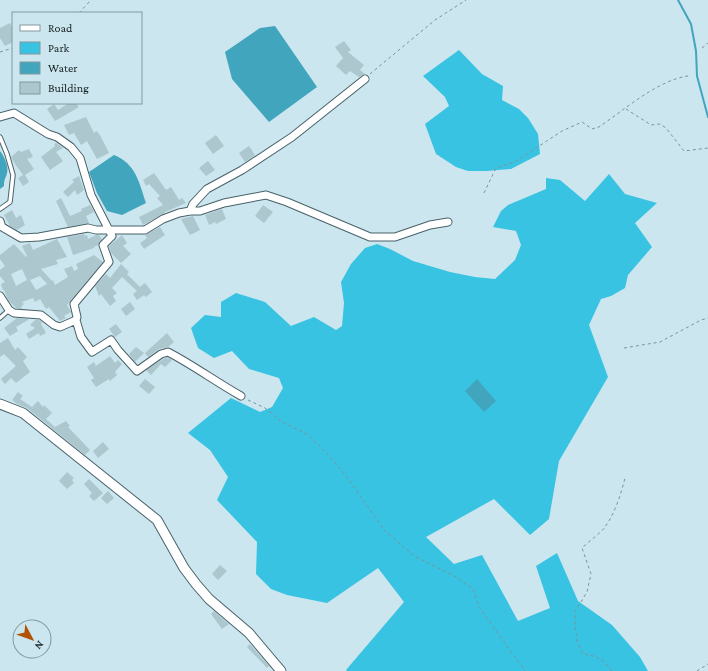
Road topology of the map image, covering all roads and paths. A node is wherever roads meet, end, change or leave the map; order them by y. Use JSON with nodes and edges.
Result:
{"nodes":[{"id":1,"x":91,"y":0,"type":"edge"},
{"id":2,"x":466,"y":0,"type":"edge"},
{"id":3,"x":80,"y":12,"type":"edge"},
{"id":4,"x":708,"y":43,"type":"edge"},
{"id":5,"x":12,"y":48,"type":"edge"},
{"id":6,"x":702,"y":48,"type":"dead end"},
{"id":7,"x":0,"y":52,"type":"edge"},
{"id":8,"x":688,"y":76,"type":"dead end"},
{"id":9,"x":365,"y":79,"type":"joint"},
{"id":10,"x":626,"y":108,"type":"junction"},
{"id":11,"x":0,"y":117,"type":"edge"},
{"id":12,"x":0,"y":137,"type":"edge"},
{"id":13,"x":708,"y":148,"type":"edge"},
{"id":14,"x":484,"y":193,"type":"dead end"},
{"id":15,"x":0,"y":209,"type":"edge"},
{"id":16,"x":190,"y":211,"type":"junction"},
{"id":17,"x":0,"y":221,"type":"edge"},
{"id":18,"x":448,"y":222,"type":"dead end"},
{"id":19,"x":0,"y":296,"type":"edge"},
{"id":20,"x":9,"y":310,"type":"junction"},
{"id":21,"x":0,"y":318,"type":"edge"},
{"id":22,"x":708,"y":318,"type":"edge"},
{"id":23,"x":76,"y":320,"type":"junction"},
{"id":24,"x":624,"y":348,"type":"dead end"},
{"id":25,"x":241,"y":396,"type":"joint"},
{"id":26,"x":0,"y":404,"type":"edge"},
{"id":27,"x":625,"y":478,"type":"dead end"},
{"id":28,"x":708,"y":664,"type":"edge"},
{"id":29,"x":281,"y":671,"type":"edge"},
{"id":30,"x":525,"y":671,"type":"edge"},
{"id":31,"x":612,"y":671,"type":"edge"},
{"id":32,"x":697,"y":671,"type":"edge"}],
"edges":[{"from":1,"to":3,"type":"path"},
{"from":2,"to":9,"type":"path"},
{"from":4,"to":6,"type":"path"},
{"from":5,"to":7,"type":"path"},
{"from":8,"to":10,"type":"path"},
{"from":9,"to":16,"type":"street"},
{"from":10,"to":13,"type":"path"},
{"from":10,"to":14,"type":"path"},
{"from":11,"to":23,"type":"street"},
{"from":12,"to":15,"type":"lane"},
{"from":16,"to":17,"type":"street"},
{"from":16,"to":18,"type":"street"},
{"from":19,"to":20,"type":"street"},
{"from":20,"to":21,"type":"lane"},
{"from":20,"to":23,"type":"street"},
{"from":22,"to":24,"type":"path"},
{"from":23,"to":25,"type":"street"},
{"from":25,"to":30,"type":"path"},
{"from":26,"to":29,"type":"street"},
{"from":27,"to":31,"type":"path"},
{"from":28,"to":32,"type":"path"}]}
